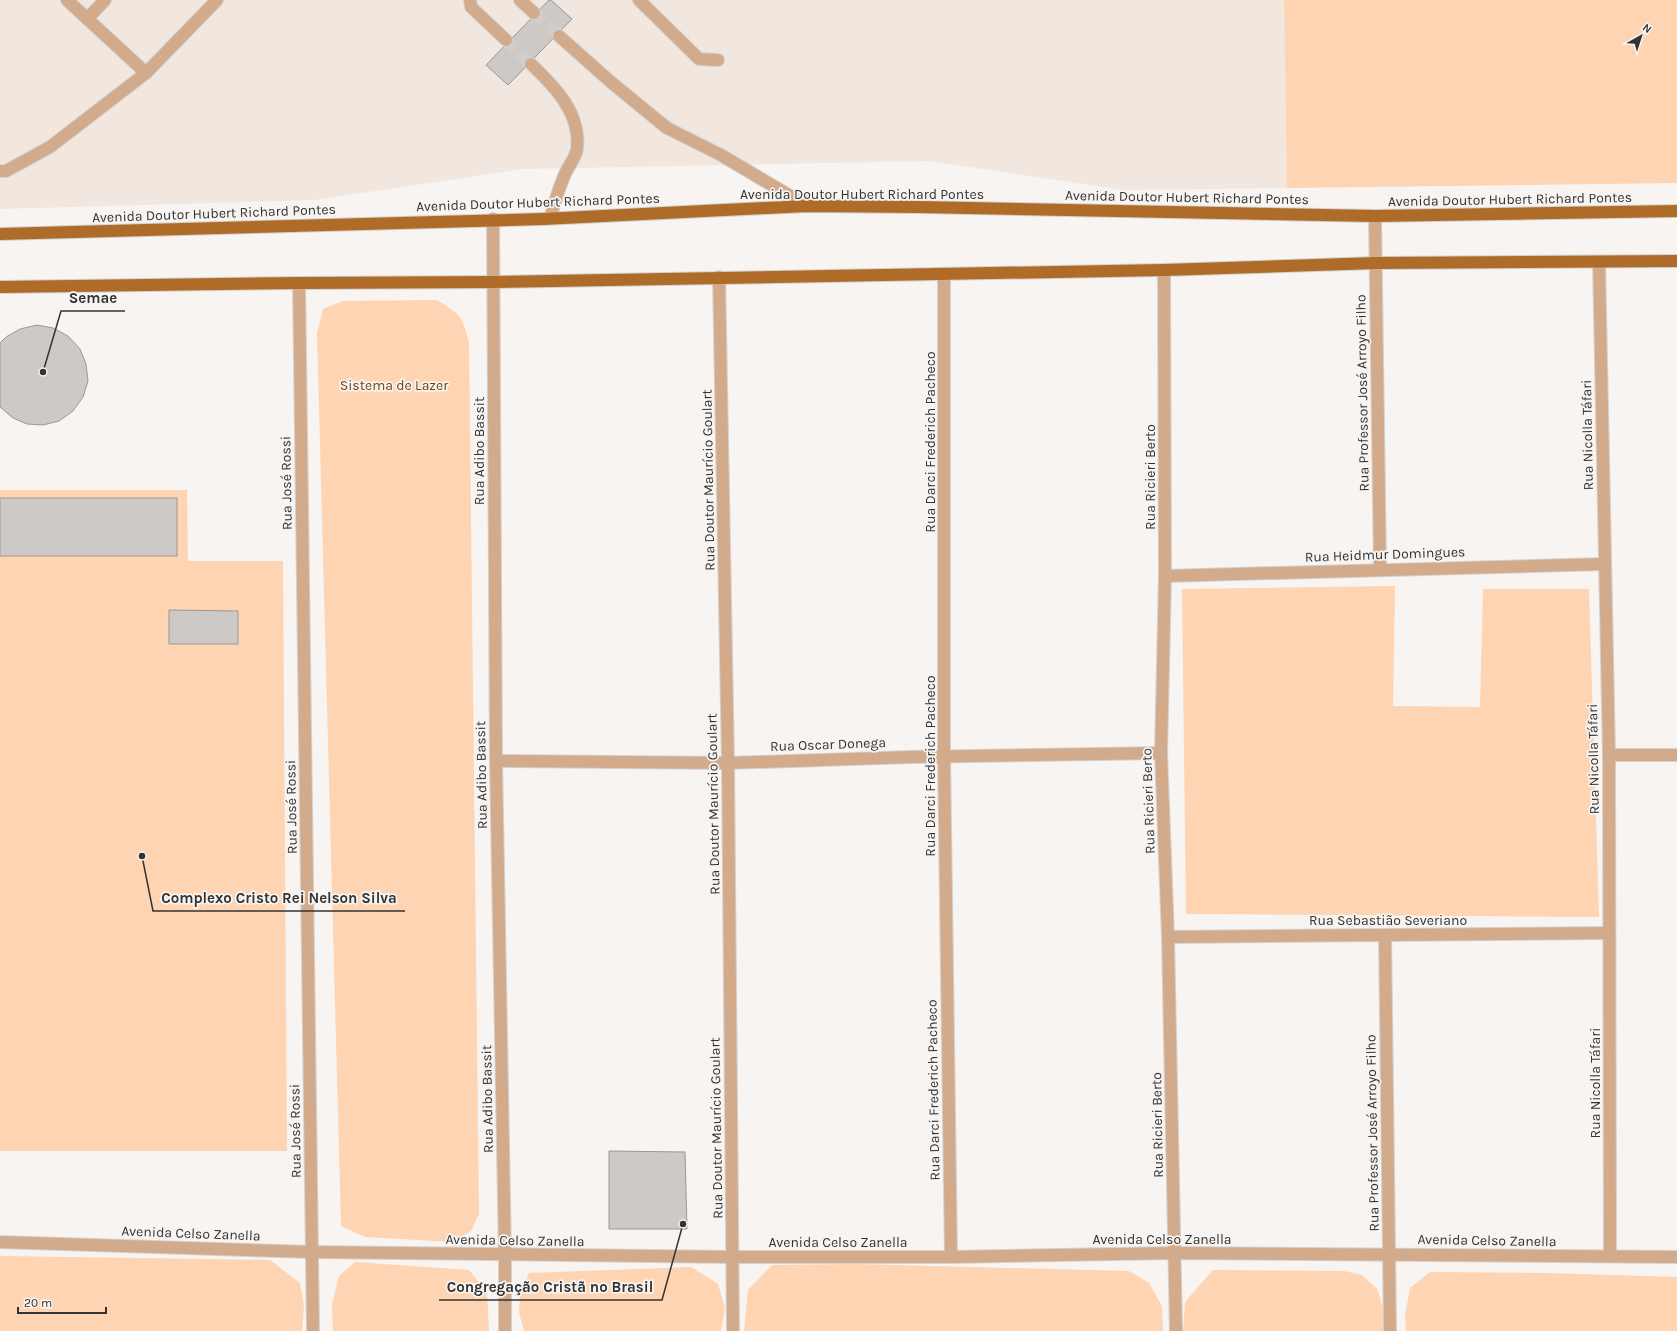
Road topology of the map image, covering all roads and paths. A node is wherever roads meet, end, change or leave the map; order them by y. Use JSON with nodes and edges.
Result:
{"nodes":[{"id":1,"x":68,"y":0,"type":"edge"},
{"id":2,"x":105,"y":0,"type":"edge"},
{"id":3,"x":217,"y":0,"type":"edge"},
{"id":4,"x":470,"y":0,"type":"edge"},
{"id":5,"x":520,"y":0,"type":"edge"},
{"id":6,"x":639,"y":0,"type":"edge"},
{"id":7,"x":534,"y":13,"type":"tunnel mouth"},
{"id":8,"x":87,"y":19,"type":"junction"},
{"id":9,"x":559,"y":36,"type":"tunnel mouth"},
{"id":10,"x":506,"y":40,"type":"tunnel mouth"},
{"id":11,"x":718,"y":60,"type":"dead end"},
{"id":12,"x":531,"y":64,"type":"tunnel mouth"},
{"id":13,"x":146,"y":73,"type":"junction"},
{"id":14,"x":0,"y":171,"type":"edge"},
{"id":15,"x":808,"y":206,"type":"junction"},
{"id":16,"x":1677,"y":211,"type":"edge"},
{"id":17,"x":1375,"y":216,"type":"junction"},
{"id":18,"x":550,"y":218,"type":"junction"},
{"id":19,"x":493,"y":219,"type":"junction"},
{"id":20,"x":0,"y":234,"type":"edge"},
{"id":21,"x":1677,"y":261,"type":"edge"},
{"id":22,"x":1599,"y":262,"type":"junction"},
{"id":23,"x":1376,"y":263,"type":"junction"},
{"id":24,"x":1164,"y":270,"type":"junction"},
{"id":25,"x":944,"y":274,"type":"junction"},
{"id":26,"x":719,"y":277,"type":"junction"},
{"id":27,"x":299,"y":282,"type":"junction"},
{"id":28,"x":493,"y":282,"type":"junction"},
{"id":29,"x":0,"y":287,"type":"edge"},
{"id":30,"x":1605,"y":564,"type":"junction"},
{"id":31,"x":1380,"y":569,"type":"junction"},
{"id":32,"x":1165,"y":576,"type":"junction"},
{"id":33,"x":1161,"y":753,"type":"junction"},
{"id":34,"x":1609,"y":755,"type":"junction"},
{"id":35,"x":1677,"y":755,"type":"edge"},
{"id":36,"x":944,"y":756,"type":"junction"},
{"id":37,"x":496,"y":761,"type":"junction"},
{"id":38,"x":728,"y":763,"type":"junction"},
{"id":39,"x":1609,"y":933,"type":"junction"},
{"id":40,"x":1384,"y":935,"type":"junction"},
{"id":41,"x":1168,"y":937,"type":"junction"},
{"id":42,"x":0,"y":1242,"type":"edge"},
{"id":43,"x":312,"y":1252,"type":"junction"},
{"id":44,"x":1174,"y":1253,"type":"junction"},
{"id":45,"x":1389,"y":1254,"type":"junction"},
{"id":46,"x":505,"y":1255,"type":"junction"},
{"id":47,"x":1610,"y":1256,"type":"junction"},
{"id":48,"x":951,"y":1257,"type":"junction"},
{"id":49,"x":1677,"y":1257,"type":"edge"},
{"id":50,"x":733,"y":1258,"type":"junction"},
{"id":51,"x":313,"y":1331,"type":"edge"},
{"id":52,"x":505,"y":1331,"type":"edge"},
{"id":53,"x":733,"y":1331,"type":"edge"},
{"id":54,"x":1176,"y":1331,"type":"edge"},
{"id":55,"x":1390,"y":1331,"type":"edge"}],
"edges":[{"from":1,"to":8,"type":"street"},
{"from":2,"to":8,"type":"street"},
{"from":3,"to":13,"type":"street"},
{"from":4,"to":10,"type":"street"},
{"from":5,"to":7,"type":"street"},
{"from":6,"to":11,"type":"street"},
{"from":8,"to":13,"type":"street"},
{"from":9,"to":15,"type":"street"},
{"from":12,"to":18,"type":"street"},
{"from":13,"to":14,"type":"street"},
{"from":15,"to":17,"type":"main road","name":"Avenida Doutor Hubert Richard Pontes"},
{"from":15,"to":18,"type":"main road","name":"Avenida Doutor Hubert Richard Pontes"},
{"from":16,"to":17,"type":"main road","name":"Avenida Doutor Hubert Richard Pontes"},
{"from":17,"to":23,"type":"street","name":"Rua Professor José Arroyo Filho"},
{"from":18,"to":19,"type":"main road","name":"Avenida Doutor Hubert Richard Pontes"},
{"from":19,"to":20,"type":"main road","name":"Avenida Doutor Hubert Richard Pontes"},
{"from":19,"to":28,"type":"street","name":"Rua Adibo Bassit"},
{"from":21,"to":22,"type":"main road"},
{"from":22,"to":23,"type":"main road"},
{"from":22,"to":30,"type":"street","name":"Rua Nicolla Táfari"},
{"from":23,"to":24,"type":"main road"},
{"from":23,"to":31,"type":"street","name":"Rua Professor José Arroyo Filho"},
{"from":24,"to":25,"type":"main road"},
{"from":24,"to":32,"type":"street","name":"Rua Ricieri Berto"},
{"from":25,"to":26,"type":"main road"},
{"from":25,"to":36,"type":"street","name":"Rua Darci Frederich Pacheco"},
{"from":26,"to":28,"type":"main road"},
{"from":26,"to":38,"type":"street","name":"Rua Doutor Maurício Goulart"},
{"from":27,"to":28,"type":"main road"},
{"from":27,"to":29,"type":"main road"},
{"from":27,"to":43,"type":"street","name":"Rua José Rossi"},
{"from":28,"to":37,"type":"street","name":"Rua Adibo Bassit"},
{"from":30,"to":31,"type":"street","name":"Rua Heidmur Domingues"},
{"from":30,"to":34,"type":"street","name":"Rua Nicolla Táfari"},
{"from":31,"to":32,"type":"street","name":"Rua Heidmur Domingues"},
{"from":32,"to":33,"type":"street","name":"Rua Ricieri Berto"},
{"from":33,"to":36,"type":"street","name":"Rua Oscar Donega"},
{"from":33,"to":41,"type":"street","name":"Rua Ricieri Berto"},
{"from":34,"to":35,"type":"street"},
{"from":34,"to":39,"type":"street","name":"Rua Nicolla Táfari"},
{"from":36,"to":38,"type":"street","name":"Rua Oscar Donega"},
{"from":36,"to":48,"type":"street","name":"Rua Darci Frederich Pacheco"},
{"from":37,"to":38,"type":"street","name":"Rua Oscar Donega"},
{"from":37,"to":46,"type":"street","name":"Rua Adibo Bassit"},
{"from":38,"to":50,"type":"street","name":"Rua Doutor Maurício Goulart"},
{"from":39,"to":40,"type":"street","name":"Rua Sebastião Severiano"},
{"from":39,"to":47,"type":"street","name":"Rua Nicolla Táfari"},
{"from":40,"to":41,"type":"street","name":"Rua Sebastião Severiano"},
{"from":40,"to":45,"type":"street","name":"Rua Professor José Arroyo Filho"},
{"from":41,"to":44,"type":"street","name":"Rua Ricieri Berto"},
{"from":42,"to":43,"type":"street","name":"Avenida Celso Zanella"},
{"from":43,"to":46,"type":"street","name":"Avenida Celso Zanella"},
{"from":43,"to":51,"type":"street","name":"Rua José Rossi"},
{"from":44,"to":45,"type":"street","name":"Avenida Celso Zanella"},
{"from":44,"to":48,"type":"street","name":"Avenida Celso Zanella"},
{"from":44,"to":54,"type":"street","name":"Rua Ricieri Berto"},
{"from":45,"to":47,"type":"street","name":"Avenida Celso Zanella"},
{"from":45,"to":55,"type":"street","name":"Rua Professor José Arroyo Filho"},
{"from":46,"to":50,"type":"street","name":"Avenida Celso Zanella"},
{"from":46,"to":52,"type":"street","name":"Rua Adibo Bassit"},
{"from":47,"to":49,"type":"street","name":"Avenida Celso Zanella"},
{"from":48,"to":50,"type":"street","name":"Avenida Celso Zanella"},
{"from":50,"to":53,"type":"street","name":"Rua Doutor Maurício Goulart"}]}
